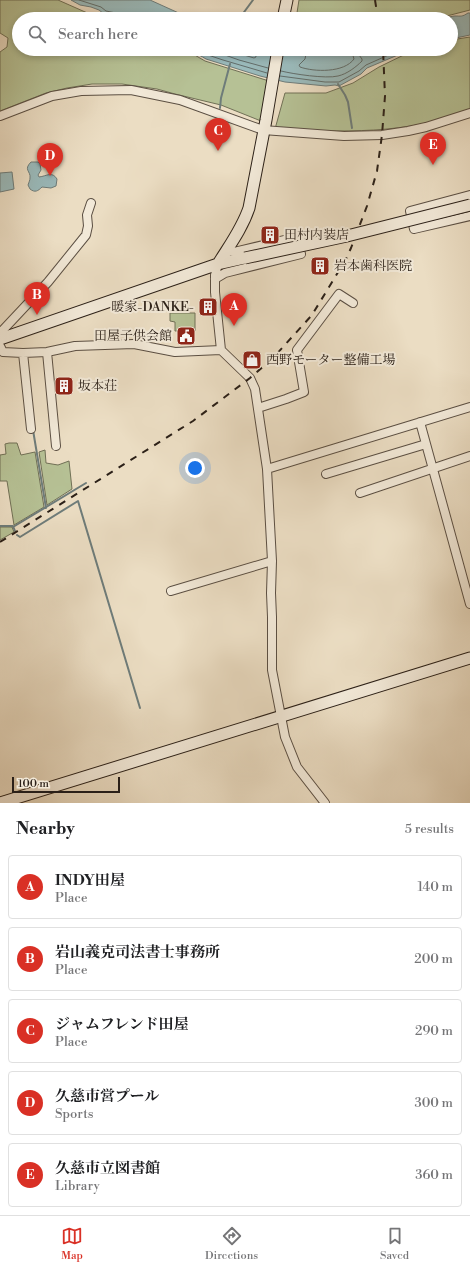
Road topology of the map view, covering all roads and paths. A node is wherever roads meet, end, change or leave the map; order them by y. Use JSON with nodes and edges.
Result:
{"nodes":[{"id":1,"x":287,"y":0,"type":"edge"},
{"id":2,"x":284,"y":12,"type":"edge"},
{"id":3,"x":277,"y":56,"type":"edge"},
{"id":4,"x":470,"y":113,"type":"edge"},
{"id":5,"x":0,"y":116,"type":"edge"},
{"id":6,"x":265,"y":125,"type":"junction"},
{"id":7,"x":470,"y":195,"type":"edge"},
{"id":8,"x":91,"y":203,"type":"dead end"},
{"id":9,"x":470,"y":205,"type":"edge"},
{"id":10,"x":470,"y":216,"type":"edge"},
{"id":11,"x":226,"y":251,"type":"junction"},
{"id":12,"x":218,"y":264,"type":"junction"},
{"id":13,"x":215,"y":279,"type":"junction"},
{"id":14,"x":353,"y":303,"type":"dead end"},
{"id":15,"x":0,"y":338,"type":"edge"},
{"id":16,"x":0,"y":346,"type":"edge"},
{"id":17,"x":221,"y":350,"type":"junction"},
{"id":18,"x":47,"y":352,"type":"junction"},
{"id":19,"x":23,"y":353,"type":"junction"},
{"id":20,"x":470,"y":407,"type":"edge"},
{"id":21,"x":258,"y":408,"type":"junction"},
{"id":22,"x":420,"y":422,"type":"junction"},
{"id":23,"x":31,"y":429,"type":"dead end"},
{"id":24,"x":426,"y":444,"type":"junction"},
{"id":25,"x":56,"y":446,"type":"dead end"},
{"id":26,"x":470,"y":456,"type":"edge"},
{"id":27,"x":267,"y":468,"type":"junction"},
{"id":28,"x":432,"y":468,"type":"junction"},
{"id":29,"x":326,"y":474,"type":"dead end"},
{"id":30,"x":360,"y":493,"type":"dead end"},
{"id":31,"x":272,"y":561,"type":"junction"},
{"id":32,"x":171,"y":591,"type":"dead end"},
{"id":33,"x":470,"y":600,"type":"edge"},
{"id":34,"x":470,"y":658,"type":"edge"},
{"id":35,"x":282,"y":715,"type":"junction"},
{"id":36,"x":0,"y":803,"type":"edge"},
{"id":37,"x":325,"y":803,"type":"edge"}],
"edges":[{"from":1,"to":2,"type":"street"},
{"from":3,"to":6,"type":"street"},
{"from":4,"to":6,"type":"street"},
{"from":5,"to":6,"type":"street"},
{"from":6,"to":11,"type":"street"},
{"from":7,"to":10,"type":"street"},
{"from":8,"to":15,"type":"street"},
{"from":9,"to":12,"type":"street","bridge":true},
{"from":11,"to":12,"type":"street"},
{"from":11,"to":13,"type":"street"},
{"from":12,"to":13,"type":"street"},
{"from":12,"to":15,"type":"street"},
{"from":13,"to":17,"type":"street"},
{"from":14,"to":21,"type":"street"},
{"from":16,"to":19,"type":"street"},
{"from":17,"to":18,"type":"street"},
{"from":17,"to":21,"type":"street"},
{"from":18,"to":19,"type":"street"},
{"from":18,"to":25,"type":"street"},
{"from":19,"to":23,"type":"street"},
{"from":20,"to":22,"type":"street"},
{"from":21,"to":27,"type":"street"},
{"from":22,"to":24,"type":"street"},
{"from":22,"to":27,"type":"street"},
{"from":24,"to":28,"type":"street"},
{"from":24,"to":29,"type":"street"},
{"from":26,"to":28,"type":"street"},
{"from":27,"to":31,"type":"street"},
{"from":28,"to":30,"type":"street"},
{"from":28,"to":33,"type":"street"},
{"from":31,"to":32,"type":"street"},
{"from":31,"to":35,"type":"street"},
{"from":34,"to":35,"type":"street"},
{"from":35,"to":36,"type":"street"},
{"from":35,"to":37,"type":"street"}]}
